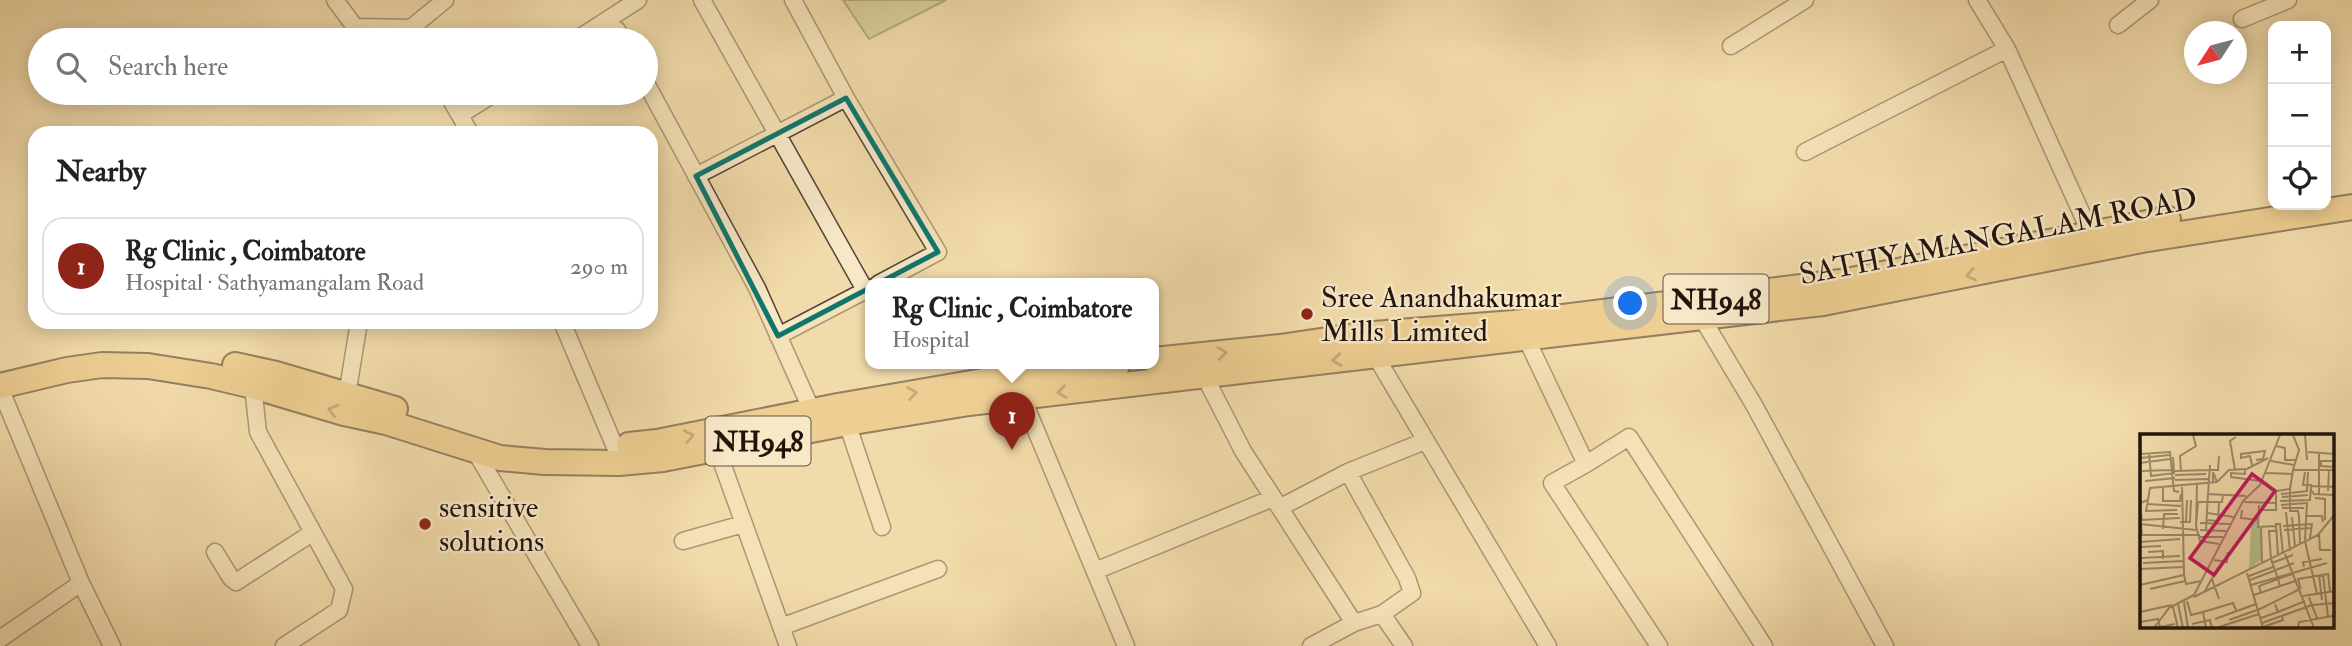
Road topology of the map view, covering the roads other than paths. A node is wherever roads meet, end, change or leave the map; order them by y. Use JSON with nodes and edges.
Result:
{"nodes":[{"id":1,"x":335,"y":0,"type":"edge"},
{"id":2,"x":445,"y":0,"type":"edge"},
{"id":3,"x":638,"y":0,"type":"edge"},
{"id":4,"x":702,"y":0,"type":"edge"},
{"id":5,"x":793,"y":0,"type":"edge"},
{"id":6,"x":1805,"y":0,"type":"edge"},
{"id":7,"x":1977,"y":0,"type":"edge"},
{"id":8,"x":2150,"y":0,"type":"edge"},
{"id":9,"x":2288,"y":0,"type":"edge"},
{"id":10,"x":2242,"y":19,"type":"dead end"},
{"id":11,"x":2119,"y":25,"type":"dead end"},
{"id":12,"x":363,"y":28,"type":"edge"},
{"id":13,"x":419,"y":28,"type":"edge"},
{"id":14,"x":595,"y":28,"type":"edge"},
{"id":15,"x":1731,"y":46,"type":"dead end"},
{"id":16,"x":2007,"y":49,"type":"junction"},
{"id":17,"x":846,"y":98,"type":"junction"},
{"id":18,"x":454,"y":105,"type":"edge"},
{"id":19,"x":477,"y":105,"type":"edge"},
{"id":20,"x":658,"y":105,"type":"edge"},
{"id":21,"x":460,"y":116,"type":"junction"},
{"id":22,"x":466,"y":126,"type":"edge"},
{"id":23,"x":777,"y":134,"type":"junction"},
{"id":24,"x":1805,"y":152,"type":"dead end"},
{"id":25,"x":696,"y":176,"type":"junction"},
{"id":26,"x":2352,"y":191,"type":"edge"},
{"id":27,"x":2331,"y":194,"type":"edge"},
{"id":28,"x":2268,"y":204,"type":"edge"},
{"id":29,"x":2352,"y":207,"type":"edge"},
{"id":30,"x":2091,"y":234,"type":"junction"},
{"id":31,"x":865,"y":278,"type":"edge"},
{"id":32,"x":888,"y":278,"type":"edge"},
{"id":33,"x":865,"y":290,"type":"edge"},
{"id":34,"x":1702,"y":318,"type":"junction"},
{"id":35,"x":358,"y":329,"type":"edge"},
{"id":36,"x":565,"y":329,"type":"edge"},
{"id":37,"x":778,"y":335,"type":"junction"},
{"id":38,"x":1527,"y":338,"type":"junction"},
{"id":39,"x":1375,"y":355,"type":"junction"},
{"id":40,"x":1159,"y":359,"type":"edge"},
{"id":41,"x":1094,"y":369,"type":"edge"},
{"id":42,"x":0,"y":371,"type":"edge"},
{"id":43,"x":1204,"y":374,"type":"junction"},
{"id":44,"x":253,"y":386,"type":"junction"},
{"id":45,"x":0,"y":387,"type":"edge"},
{"id":46,"x":992,"y":390,"type":"junction"},
{"id":47,"x":347,"y":395,"type":"junction"},
{"id":48,"x":1022,"y":397,"type":"junction"},
{"id":49,"x":813,"y":411,"type":"junction"},
{"id":50,"x":847,"y":423,"type":"junction"},
{"id":51,"x":1425,"y":441,"type":"junction"},
{"id":52,"x":615,"y":447,"type":"junction"},
{"id":53,"x":717,"y":449,"type":"junction"},
{"id":54,"x":475,"y":451,"type":"junction"},
{"id":55,"x":1586,"y":464,"type":"junction"},
{"id":56,"x":1348,"y":472,"type":"junction"},
{"id":57,"x":1277,"y":503,"type":"junction"},
{"id":58,"x":743,"y":524,"type":"junction"},
{"id":59,"x":882,"y":527,"type":"dead end"},
{"id":60,"x":312,"y":533,"type":"junction"},
{"id":61,"x":683,"y":541,"type":"dead end"},
{"id":62,"x":215,"y":552,"type":"dead end"},
{"id":63,"x":938,"y":569,"type":"dead end"},
{"id":64,"x":1095,"y":571,"type":"junction"},
{"id":65,"x":81,"y":583,"type":"junction"},
{"id":66,"x":1382,"y":614,"type":"junction"},
{"id":67,"x":1354,"y":623,"type":"junction"},
{"id":68,"x":781,"y":627,"type":"junction"},
{"id":69,"x":0,"y":639,"type":"edge"},
{"id":70,"x":112,"y":646,"type":"edge"},
{"id":71,"x":284,"y":646,"type":"edge"},
{"id":72,"x":590,"y":646,"type":"edge"},
{"id":73,"x":788,"y":646,"type":"edge"},
{"id":74,"x":1126,"y":646,"type":"edge"},
{"id":75,"x":1311,"y":646,"type":"edge"},
{"id":76,"x":1404,"y":646,"type":"edge"},
{"id":77,"x":1548,"y":646,"type":"edge"},
{"id":78,"x":1659,"y":646,"type":"edge"},
{"id":79,"x":1764,"y":646,"type":"edge"},
{"id":80,"x":1885,"y":646,"type":"edge"}],
"edges":[{"from":1,"to":12,"type":"street"},
{"from":2,"to":13,"type":"street"},
{"from":3,"to":14,"type":"street"},
{"from":4,"to":23,"type":"street"},
{"from":5,"to":17,"type":"street"},
{"from":6,"to":15,"type":"street"},
{"from":7,"to":16,"type":"street"},
{"from":8,"to":11,"type":"street"},
{"from":9,"to":10,"type":"street"},
{"from":16,"to":24,"type":"street"},
{"from":16,"to":30,"type":"street"},
{"from":17,"to":23,"type":"street"},
{"from":17,"to":32,"type":"street"},
{"from":18,"to":21,"type":"street"},
{"from":19,"to":21,"type":"street"},
{"from":20,"to":25,"type":"street"},
{"from":21,"to":22,"type":"street"},
{"from":23,"to":25,"type":"street"},
{"from":23,"to":31,"type":"street"},
{"from":25,"to":37,"type":"street"},
{"from":26,"to":27,"type":"highway"},
{"from":28,"to":30,"type":"highway","number":"NH948"},
{"from":29,"to":34,"type":"highway","name":"SATHYAMANGALAM ROAD","number":"NH948","one_way":true},
{"from":40,"to":30,"type":"highway","number":"NH948","one_way":true},
{"from":33,"to":37,"type":"street"},
{"from":34,"to":38,"type":"highway","name":"SATHYAMANGALAM ROAD","number":"NH948"},
{"from":34,"to":80,"type":"street"},
{"from":35,"to":47,"type":"street"},
{"from":36,"to":52,"type":"street"},
{"from":37,"to":49,"type":"street"},
{"from":38,"to":39,"type":"highway","name":"SATHYAMANGALAM ROAD","number":"NH948"},
{"from":38,"to":55,"type":"street"},
{"from":39,"to":43,"type":"highway","name":"SATHYAMANGALAM ROAD","number":"NH948","one_way":true},
{"from":39,"to":51,"type":"street"},
{"from":41,"to":46,"type":"highway","number":"NH948"},
{"from":42,"to":47,"type":"highway","number":"NH948"},
{"from":43,"to":48,"type":"highway","name":"SATHYAMANGALAM ROAD","number":"NH948","one_way":true},
{"from":43,"to":57,"type":"street"},
{"from":44,"to":45,"type":"highway","name":"SATHYAMANGALAM ROAD","number":"NH948"},
{"from":54,"to":44,"type":"highway","name":"SATHYAMANGALAM ROAD","number":"NH948","one_way":true},
{"from":44,"to":60,"type":"street"},
{"from":45,"to":65,"type":"street"},
{"from":46,"to":48,"type":"highway","name":"SATHYAMANGALAM ROAD","number":"NH948"},
{"from":49,"to":46,"type":"highway","number":"NH948","one_way":true},
{"from":46,"to":50,"type":"highway","name":"SATHYAMANGALAM ROAD","number":"NH948"},
{"from":47,"to":52,"type":"highway","number":"NH948"},
{"from":48,"to":64,"type":"street"},
{"from":52,"to":49,"type":"highway","number":"NH948","one_way":true},
{"from":50,"to":53,"type":"highway","name":"SATHYAMANGALAM ROAD","number":"NH948"},
{"from":50,"to":59,"type":"street"},
{"from":51,"to":56,"type":"street"},
{"from":51,"to":77,"type":"street"},
{"from":53,"to":54,"type":"highway","name":"SATHYAMANGALAM ROAD","number":"NH948"},
{"from":53,"to":58,"type":"street"},
{"from":54,"to":72,"type":"street"},
{"from":55,"to":78,"type":"street"},
{"from":55,"to":79,"type":"street"},
{"from":56,"to":57,"type":"street"},
{"from":56,"to":66,"type":"street"},
{"from":57,"to":64,"type":"street"},
{"from":57,"to":67,"type":"street"},
{"from":58,"to":61,"type":"street"},
{"from":58,"to":68,"type":"street"},
{"from":60,"to":62,"type":"street"},
{"from":60,"to":71,"type":"street"},
{"from":63,"to":68,"type":"street"},
{"from":64,"to":74,"type":"street"},
{"from":65,"to":69,"type":"street"},
{"from":65,"to":70,"type":"street"},
{"from":66,"to":67,"type":"street"},
{"from":66,"to":76,"type":"street"},
{"from":67,"to":75,"type":"street"},
{"from":68,"to":73,"type":"street"}]}
